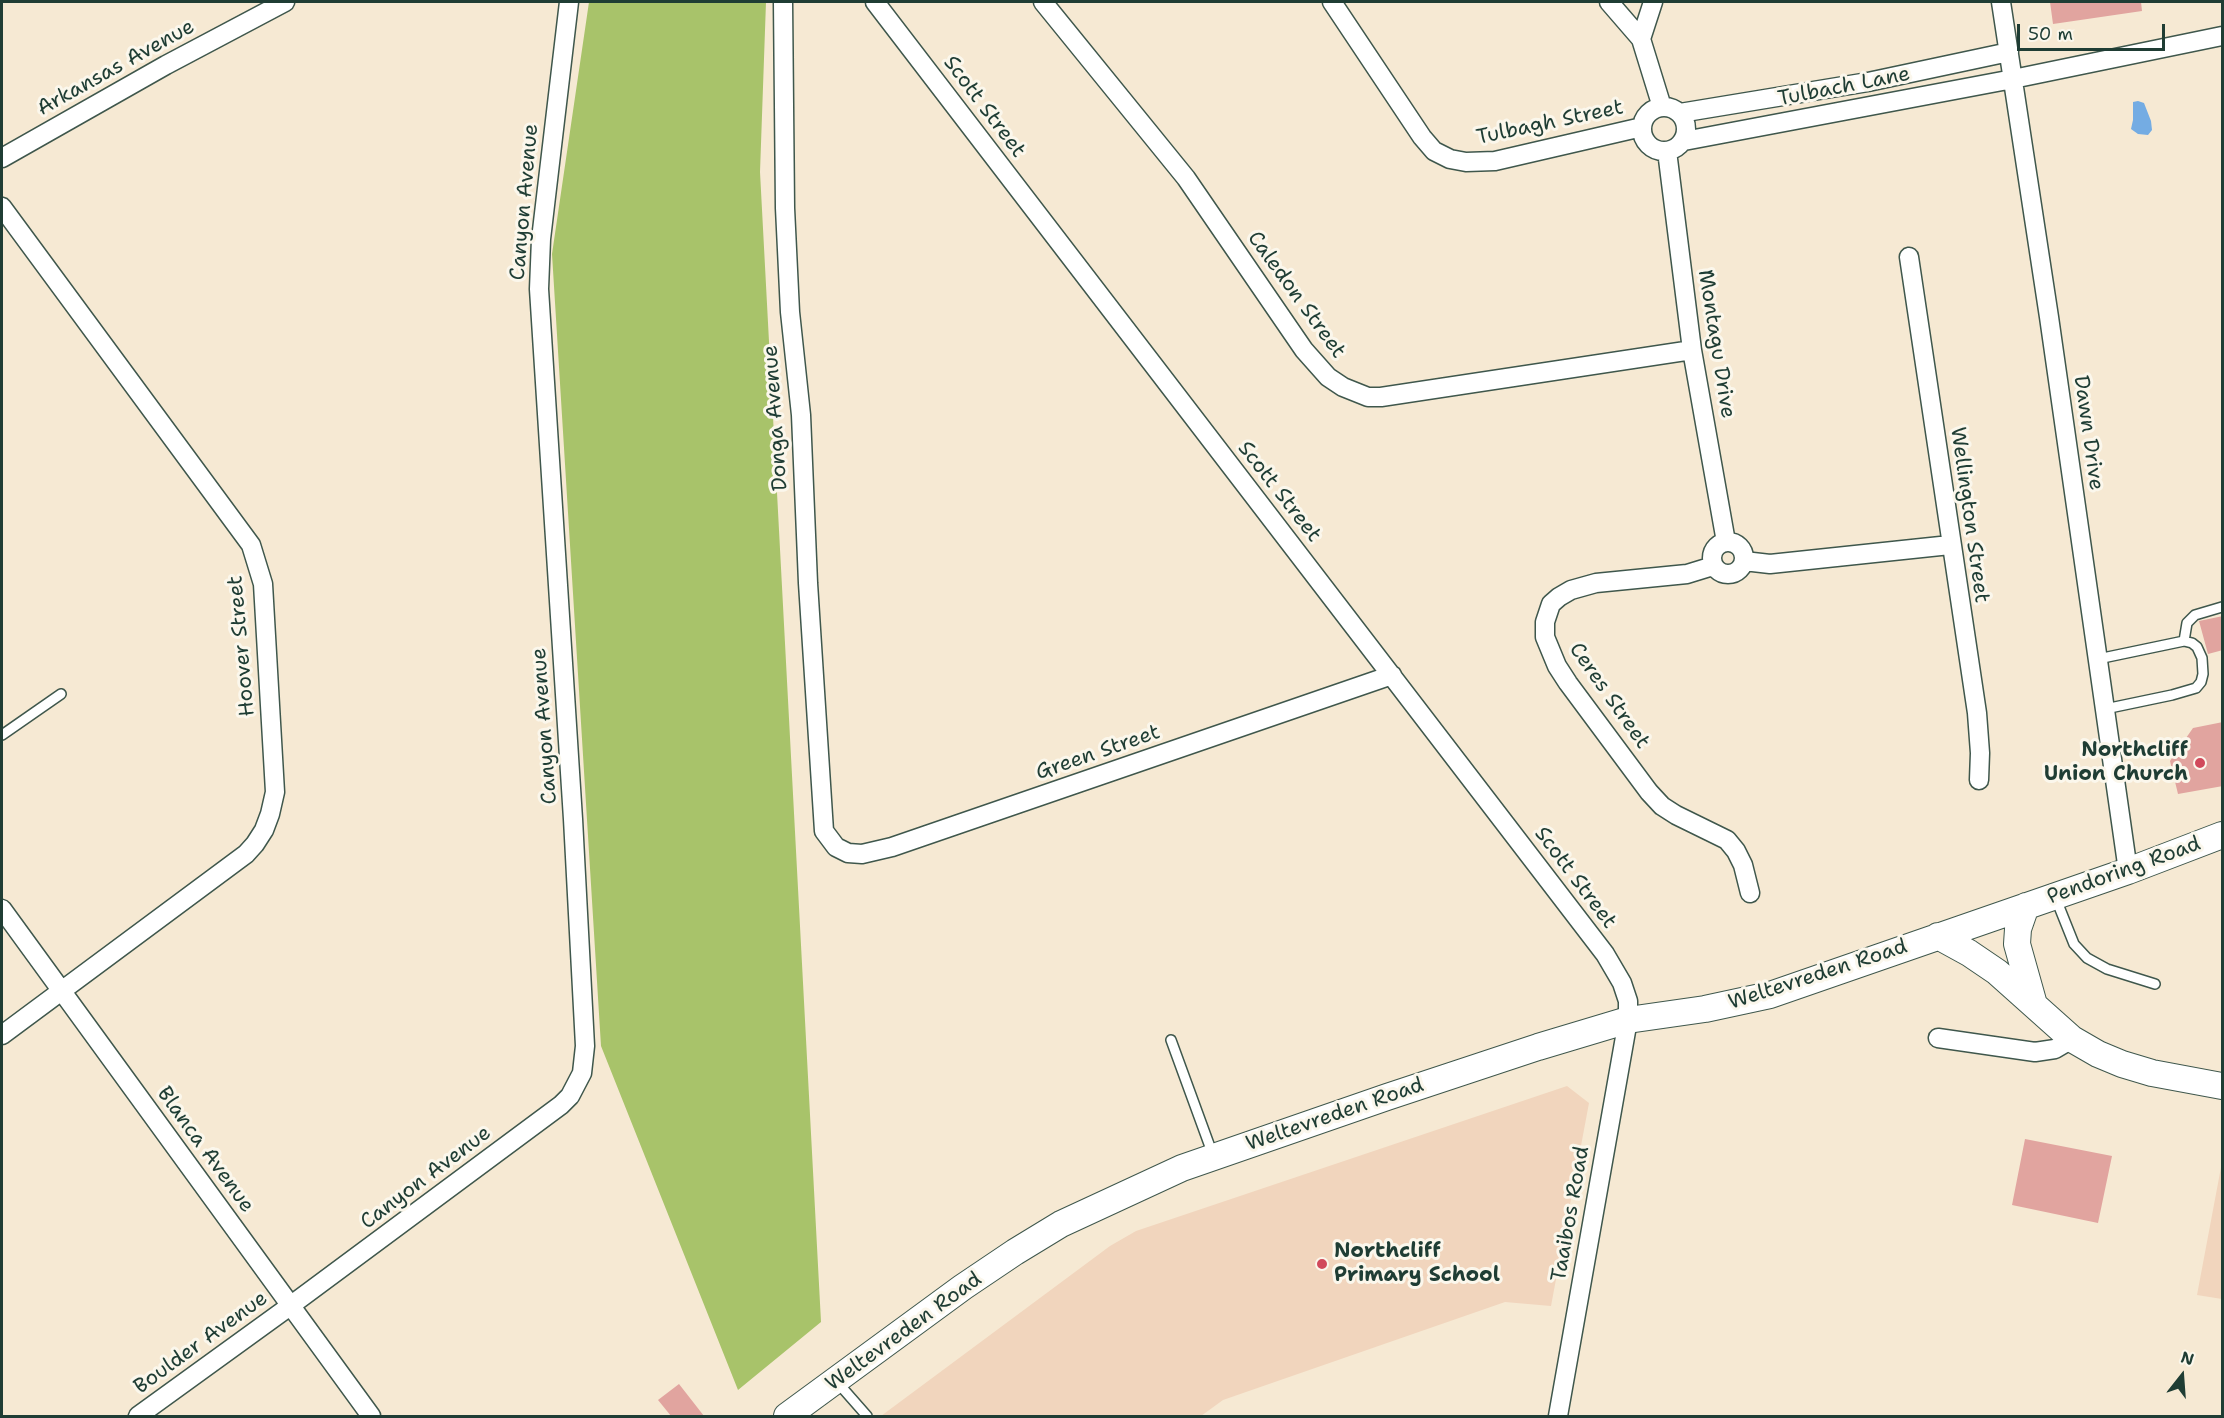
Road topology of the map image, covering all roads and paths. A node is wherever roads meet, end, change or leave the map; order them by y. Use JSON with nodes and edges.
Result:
{"nodes":[{"id":1,"x":285,"y":2,"type":"edge"},
{"id":2,"x":569,"y":2,"type":"edge"},
{"id":3,"x":783,"y":2,"type":"edge"},
{"id":4,"x":875,"y":2,"type":"edge"},
{"id":5,"x":1043,"y":2,"type":"edge"},
{"id":6,"x":1332,"y":2,"type":"edge"},
{"id":7,"x":1609,"y":2,"type":"edge"},
{"id":8,"x":1653,"y":2,"type":"edge"},
{"id":9,"x":2001,"y":2,"type":"edge"},
{"id":10,"x":2223,"y":36,"type":"edge"},
{"id":11,"x":1641,"y":39,"type":"junction"},
{"id":12,"x":2009,"y":52,"type":"junction"},
{"id":13,"x":1902,"y":75,"type":"junction"},
{"id":14,"x":2013,"y":79,"type":"junction"},
{"id":15,"x":1906,"y":98,"type":"junction"},
{"id":16,"x":1662,"y":106,"type":"junction"},
{"id":17,"x":1680,"y":113,"type":"junction"},
{"id":18,"x":1642,"y":127,"type":"junction"},
{"id":19,"x":1684,"y":141,"type":"junction"},
{"id":20,"x":1667,"y":151,"type":"junction"},
{"id":21,"x":2,"y":158,"type":"edge"},
{"id":22,"x":2,"y":207,"type":"edge"},
{"id":23,"x":1909,"y":257,"type":"dead end"},
{"id":24,"x":1692,"y":350,"type":"junction"},
{"id":25,"x":1726,"y":542,"type":"junction"},
{"id":26,"x":1950,"y":545,"type":"junction"},
{"id":27,"x":1744,"y":561,"type":"junction"},
{"id":28,"x":1713,"y":566,"type":"junction"},
{"id":29,"x":2223,"y":607,"type":"edge"},
{"id":30,"x":2184,"y":641,"type":"junction"},
{"id":31,"x":2098,"y":659,"type":"junction"},
{"id":32,"x":1392,"y":675,"type":"junction"},
{"id":33,"x":61,"y":694,"type":"dead end"},
{"id":34,"x":2105,"y":709,"type":"junction"},
{"id":35,"x":2,"y":735,"type":"edge"},
{"id":36,"x":1978,"y":780,"type":"dead end"},
{"id":37,"x":824,"y":831,"type":"joint"},
{"id":38,"x":2223,"y":835,"type":"edge"},
{"id":39,"x":2128,"y":871,"type":"junction"},
{"id":40,"x":1750,"y":894,"type":"dead end"},
{"id":41,"x":2055,"y":896,"type":"junction"},
{"id":42,"x":2026,"y":906,"type":"junction"},
{"id":43,"x":2,"y":909,"type":"edge"},
{"id":44,"x":1938,"y":936,"type":"junction"},
{"id":45,"x":2154,"y":984,"type":"dead end"},
{"id":46,"x":62,"y":991,"type":"junction"},
{"id":47,"x":2033,"y":1002,"type":"junction"},
{"id":48,"x":1628,"y":1020,"type":"junction"},
{"id":49,"x":2,"y":1035,"type":"edge"},
{"id":50,"x":1938,"y":1038,"type":"dead end"},
{"id":51,"x":2072,"y":1039,"type":"junction"},
{"id":52,"x":1172,"y":1040,"type":"dead end"},
{"id":53,"x":2223,"y":1086,"type":"edge"},
{"id":54,"x":1214,"y":1157,"type":"junction"},
{"id":55,"x":290,"y":1306,"type":"junction"},
{"id":56,"x":836,"y":1381,"type":"junction"},
{"id":57,"x":138,"y":1416,"type":"edge"},
{"id":58,"x":371,"y":1416,"type":"edge"},
{"id":59,"x":787,"y":1416,"type":"edge"},
{"id":60,"x":867,"y":1416,"type":"edge"},
{"id":61,"x":1558,"y":1416,"type":"edge"}],
"edges":[{"from":1,"to":21,"type":"street","name":"Arkansas Avenue"},
{"from":2,"to":55,"type":"street","name":"Canyon Avenue"},
{"from":3,"to":37,"type":"street","name":"Donga Avenue"},
{"from":4,"to":32,"type":"street","name":"Scott Street"},
{"from":5,"to":24,"type":"street","name":"Caledon Street"},
{"from":6,"to":18,"type":"street","name":"Tulbagh Street"},
{"from":7,"to":11,"type":"street"},
{"from":8,"to":11,"type":"street"},
{"from":9,"to":12,"type":"street","name":"Dawn Drive"},
{"from":10,"to":14,"type":"street","name":"Tulbach Lane"},
{"from":11,"to":16,"type":"street"},
{"from":12,"to":13,"type":"street","name":"Tulbach Lane"},
{"from":12,"to":14,"type":"street","name":"Dawn Drive"},
{"from":13,"to":15,"type":"street"},
{"from":13,"to":17,"type":"street","name":"Tulbach Lane"},
{"from":14,"to":15,"type":"street","name":"Tulbach Lane"},
{"from":14,"to":31,"type":"street","name":"Dawn Drive"},
{"from":15,"to":19,"type":"street","name":"Tulbach Lane"},
{"from":16,"to":17,"type":"street"},
{"from":16,"to":18,"type":"street"},
{"from":17,"to":19,"type":"street"},
{"from":18,"to":20,"type":"street"},
{"from":19,"to":20,"type":"street"},
{"from":20,"to":24,"type":"street","name":"Montagu Drive"},
{"from":22,"to":46,"type":"street","name":"Hoover Street"},
{"from":23,"to":26,"type":"street","name":"Wellington Street"},
{"from":24,"to":25,"type":"street","name":"Montagu Drive"},
{"from":25,"to":27,"type":"street"},
{"from":25,"to":28,"type":"street"},
{"from":26,"to":27,"type":"street"},
{"from":26,"to":36,"type":"street","name":"Wellington Street"},
{"from":27,"to":28,"type":"street"},
{"from":28,"to":40,"type":"street","name":"Ceres Street"},
{"from":29,"to":30,"type":"lane"},
{"from":30,"to":31,"type":"lane"},
{"from":30,"to":34,"type":"lane"},
{"from":31,"to":34,"type":"street","name":"Dawn Drive"},
{"from":32,"to":37,"type":"street","name":"Green Street"},
{"from":32,"to":48,"type":"street","name":"Scott Street"},
{"from":33,"to":35,"type":"lane"},
{"from":34,"to":39,"type":"street","name":"Dawn Drive"},
{"from":38,"to":39,"type":"main road","name":"Pendoring Road"},
{"from":39,"to":41,"type":"main road","name":"Pendoring Road"},
{"from":41,"to":42,"type":"main road","name":"Pendoring Road"},
{"from":41,"to":45,"type":"lane"},
{"from":42,"to":44,"type":"main road","name":"Weltevreden Road"},
{"from":42,"to":47,"type":"main road"},
{"from":43,"to":46,"type":"street","name":"Blanca Avenue"},
{"from":44,"to":47,"type":"main road"},
{"from":44,"to":48,"type":"main road","name":"Weltevreden Road"},
{"from":46,"to":49,"type":"street","name":"Hoover Street"},
{"from":46,"to":55,"type":"street","name":"Blanca Avenue"},
{"from":47,"to":51,"type":"main road"},
{"from":48,"to":54,"type":"main road","name":"Weltevreden Road"},
{"from":48,"to":61,"type":"street","name":"Taaibos Road"},
{"from":50,"to":51,"type":"street"},
{"from":51,"to":53,"type":"main road"},
{"from":52,"to":54,"type":"lane"},
{"from":54,"to":56,"type":"main road","name":"Weltevreden Road"},
{"from":55,"to":57,"type":"street","name":"Boulder Avenue"},
{"from":55,"to":58,"type":"street","name":"Blanca Avenue"},
{"from":56,"to":59,"type":"main road","name":"Weltevreden Road"},
{"from":56,"to":60,"type":"lane"}]}
